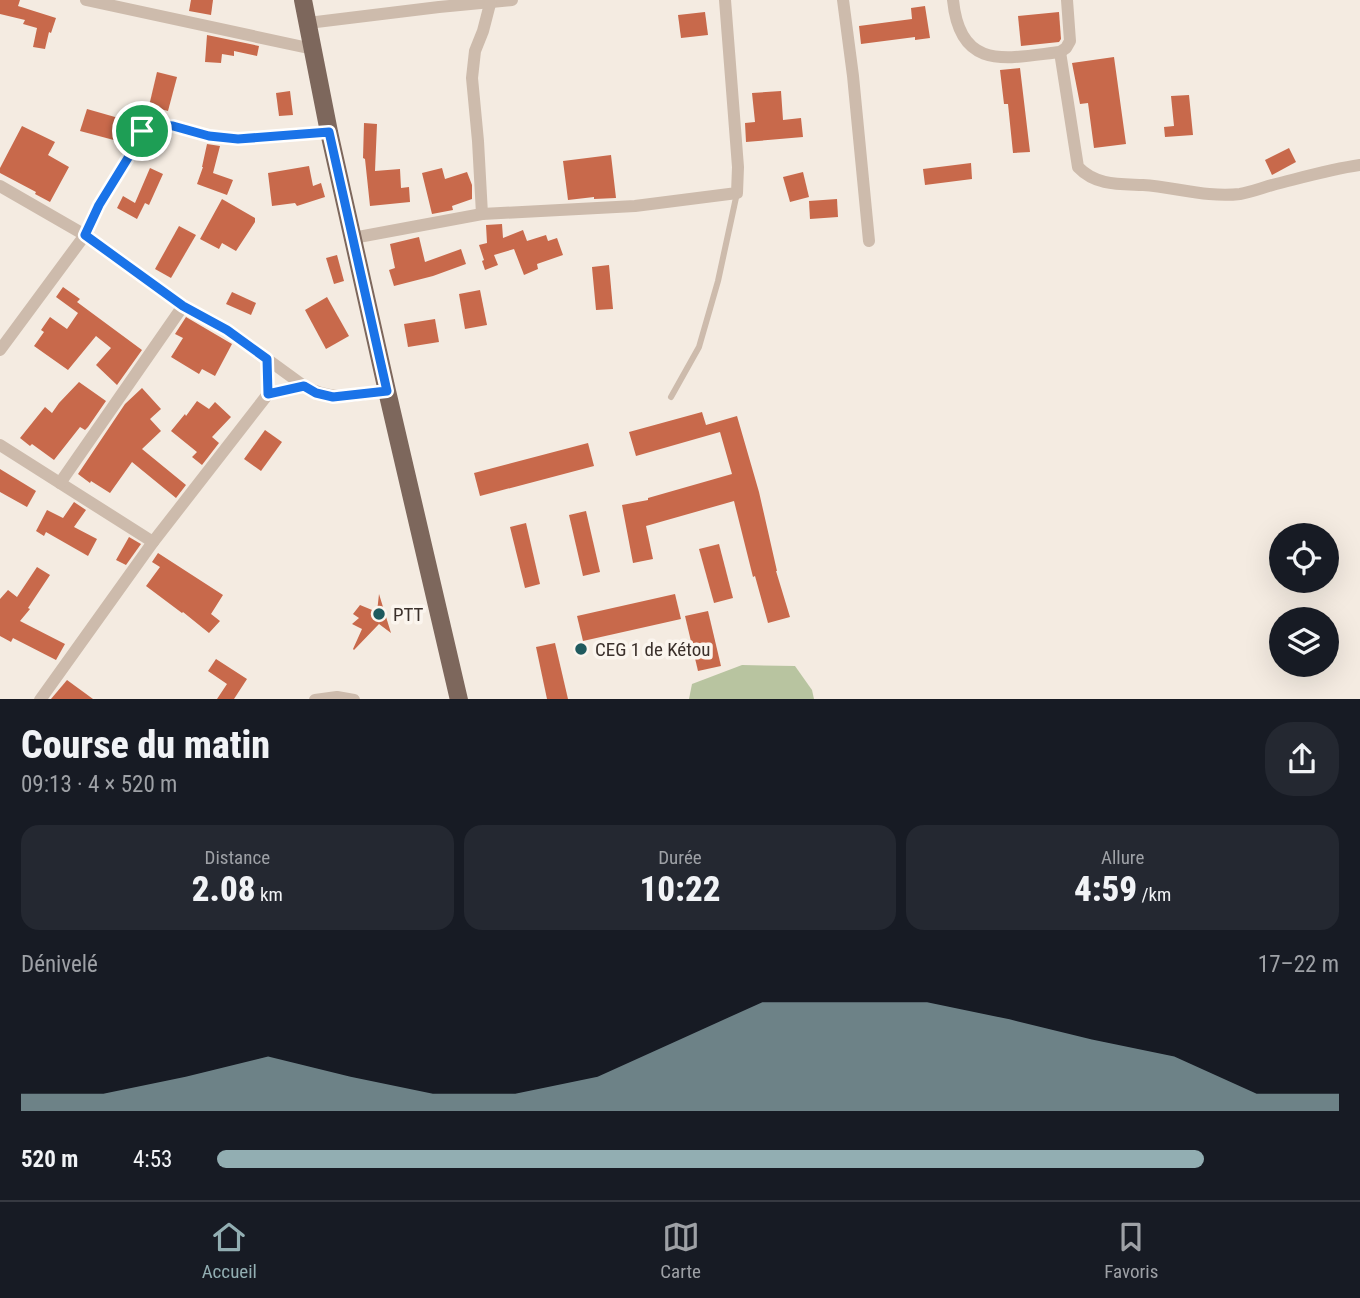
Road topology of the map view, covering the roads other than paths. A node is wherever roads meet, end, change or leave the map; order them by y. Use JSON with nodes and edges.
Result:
{"nodes":[{"id":1,"x":86,"y":0,"type":"edge"},
{"id":2,"x":303,"y":0,"type":"edge"},
{"id":3,"x":512,"y":0,"type":"edge"},
{"id":4,"x":725,"y":0,"type":"edge"},
{"id":5,"x":843,"y":0,"type":"edge"},
{"id":6,"x":953,"y":0,"type":"edge"},
{"id":7,"x":1067,"y":0,"type":"edge"},
{"id":8,"x":491,"y":1,"type":"edge"},
{"id":9,"x":438,"y":3,"type":"edge"},
{"id":10,"x":308,"y":23,"type":"junction"},
{"id":11,"x":313,"y":49,"type":"junction"},
{"id":12,"x":1060,"y":52,"type":"junction"},
{"id":13,"x":329,"y":132,"type":"junction"},
{"id":14,"x":1360,"y":165,"type":"edge"},
{"id":15,"x":0,"y":186,"type":"edge"},
{"id":16,"x":737,"y":193,"type":"junction"},
{"id":17,"x":482,"y":214,"type":"junction"},
{"id":18,"x":85,"y":235,"type":"junction"},
{"id":19,"x":354,"y":238,"type":"junction"},
{"id":20,"x":869,"y":241,"type":"dead end"},
{"id":21,"x":183,"y":306,"type":"junction"},
{"id":22,"x":0,"y":350,"type":"edge"},
{"id":23,"x":267,"y":359,"type":"junction"},
{"id":24,"x":304,"y":386,"type":"junction"},
{"id":25,"x":387,"y":391,"type":"junction"},
{"id":26,"x":268,"y":394,"type":"junction"},
{"id":27,"x":671,"y":397,"type":"dead end"},
{"id":28,"x":0,"y":444,"type":"edge"},
{"id":29,"x":60,"y":483,"type":"junction"},
{"id":30,"x":153,"y":542,"type":"junction"},
{"id":31,"x":40,"y":699,"type":"edge"},
{"id":32,"x":315,"y":699,"type":"edge"},
{"id":33,"x":354,"y":699,"type":"edge"},
{"id":34,"x":459,"y":699,"type":"edge"}],
"edges":[{"from":1,"to":11,"type":"street"},
{"from":2,"to":10,"type":"main road"},
{"from":3,"to":8,"type":"street"},
{"from":4,"to":16,"type":"street"},
{"from":5,"to":20,"type":"street"},
{"from":6,"to":12,"type":"street"},
{"from":7,"to":12,"type":"street"},
{"from":8,"to":9,"type":"street"},
{"from":8,"to":17,"type":"street"},
{"from":9,"to":10,"type":"street"},
{"from":10,"to":11,"type":"main road"},
{"from":11,"to":13,"type":"main road"},
{"from":12,"to":14,"type":"street"},
{"from":13,"to":18,"type":"street"},
{"from":13,"to":19,"type":"main road"},
{"from":15,"to":18,"type":"street"},
{"from":16,"to":17,"type":"street"},
{"from":16,"to":27,"type":"lane"},
{"from":17,"to":19,"type":"street"},
{"from":18,"to":21,"type":"street"},
{"from":18,"to":22,"type":"street"},
{"from":19,"to":25,"type":"main road"},
{"from":21,"to":23,"type":"street"},
{"from":21,"to":29,"type":"street"},
{"from":23,"to":24,"type":"street"},
{"from":23,"to":26,"type":"street"},
{"from":24,"to":25,"type":"street"},
{"from":24,"to":26,"type":"street"},
{"from":25,"to":34,"type":"main road"},
{"from":26,"to":30,"type":"street"},
{"from":28,"to":29,"type":"street"},
{"from":29,"to":30,"type":"street"},
{"from":30,"to":31,"type":"street"},
{"from":32,"to":33,"type":"street"}]}
